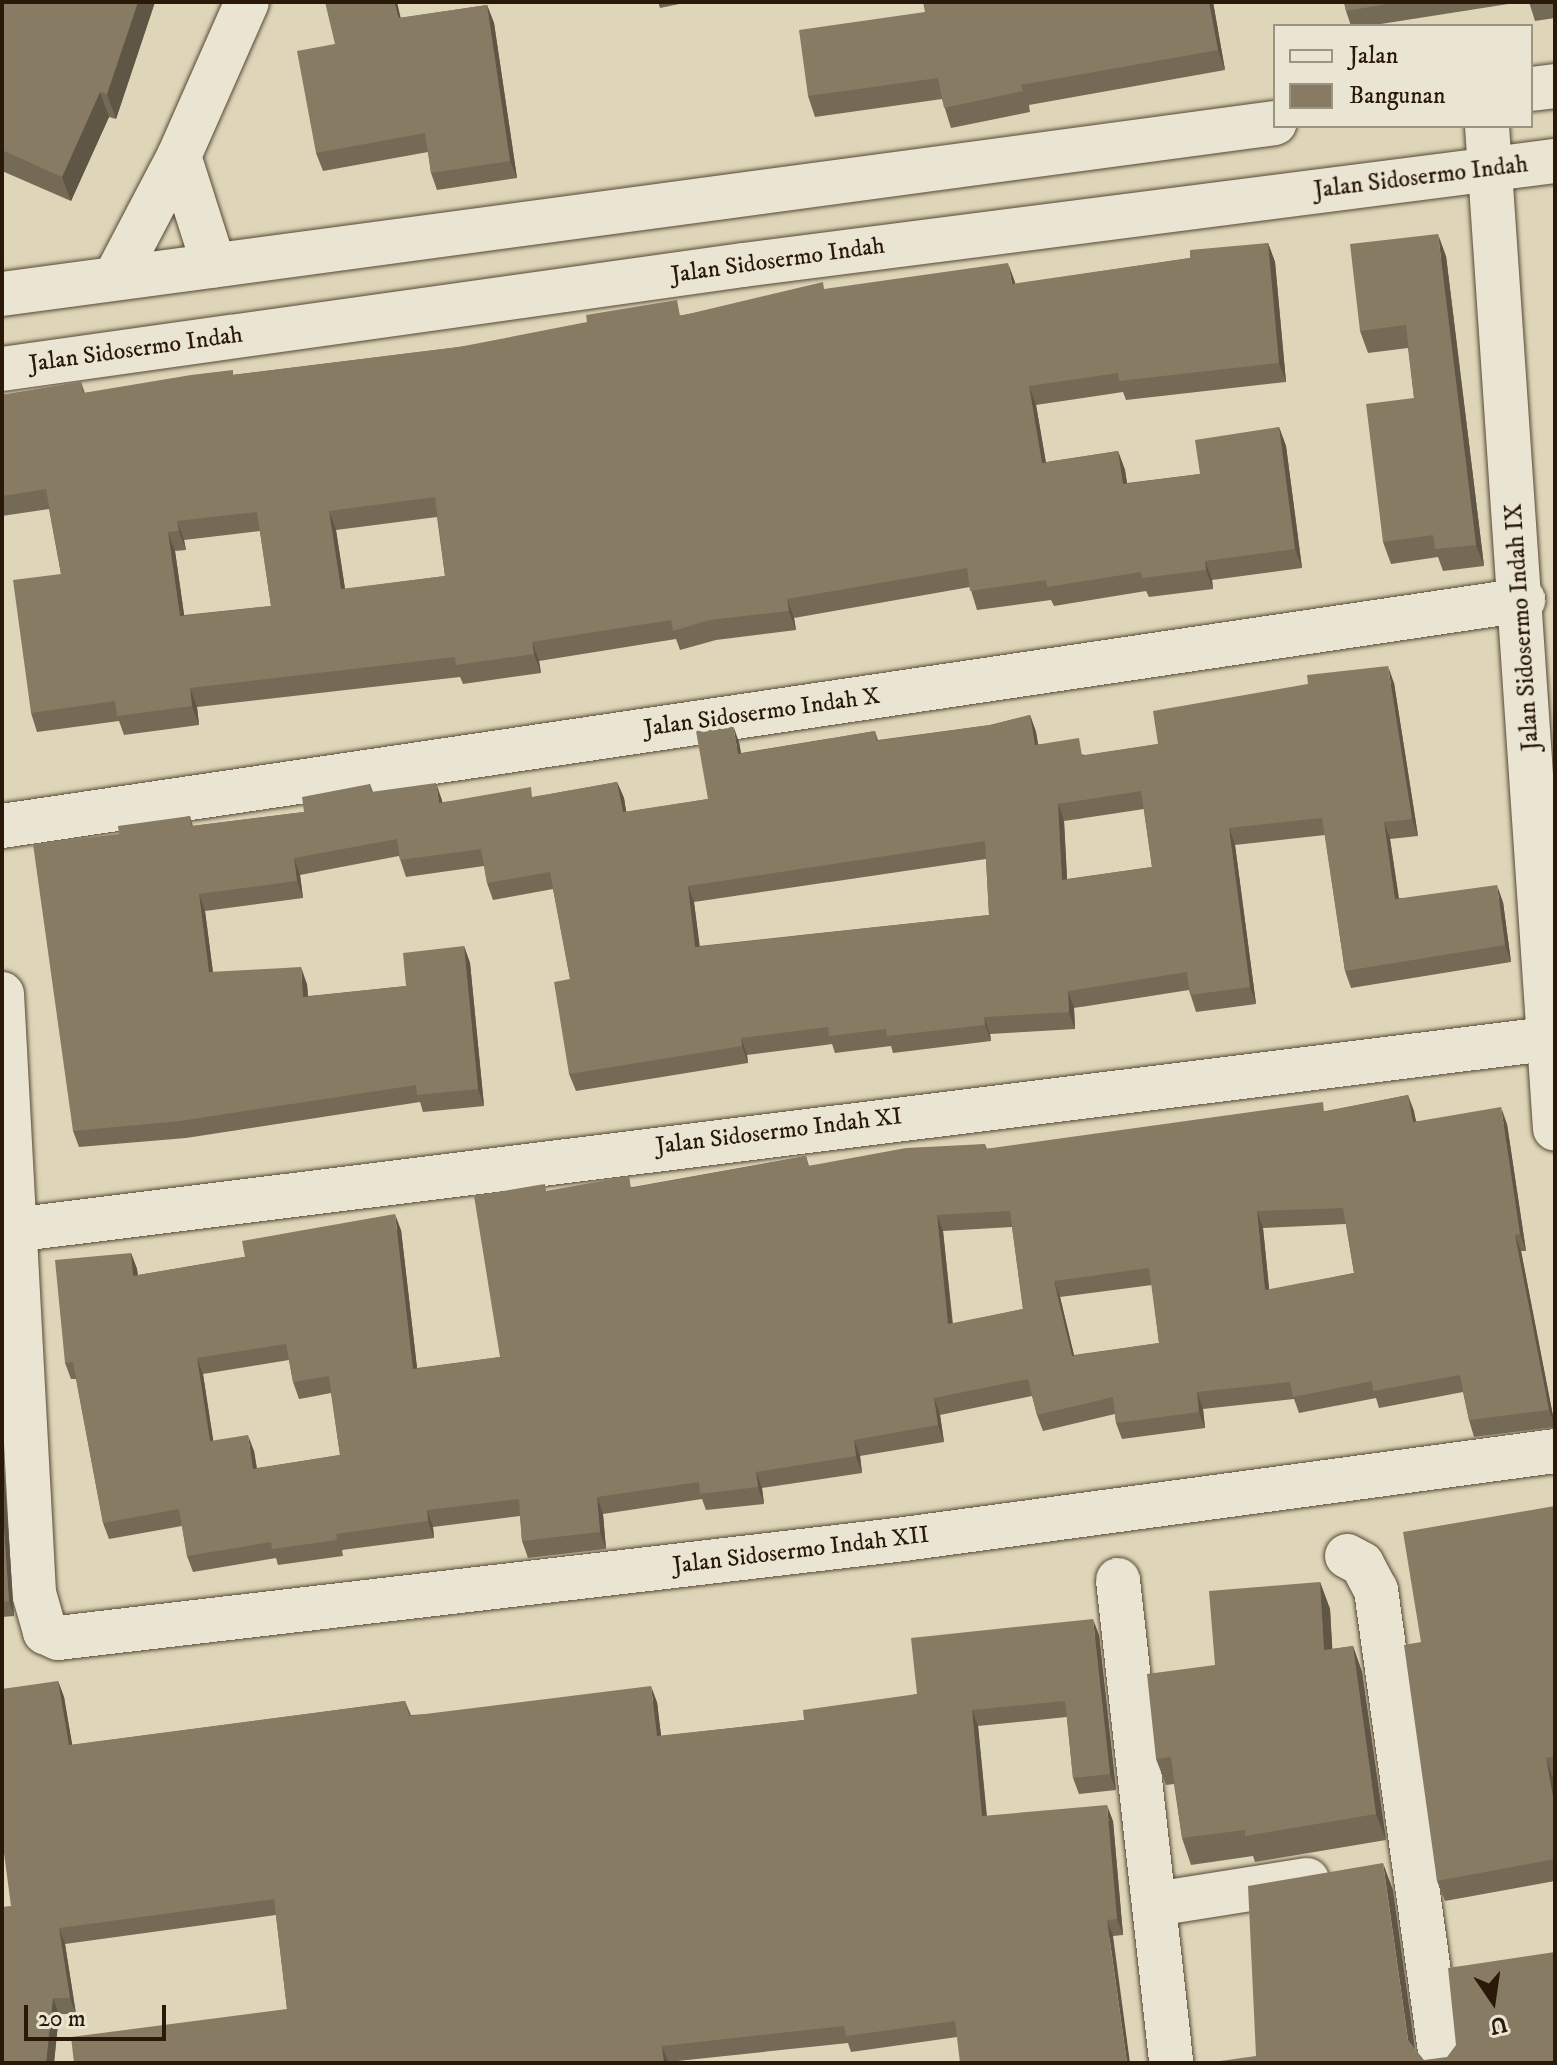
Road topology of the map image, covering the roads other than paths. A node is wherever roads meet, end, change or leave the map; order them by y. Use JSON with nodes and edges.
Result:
{"nodes":[{"id":1,"x":247,"y":2,"type":"edge"},
{"id":2,"x":1555,"y":86,"type":"edge"},
{"id":3,"x":1533,"y":89,"type":"edge"},
{"id":4,"x":1273,"y":123,"type":"edge"},
{"id":5,"x":1487,"y":128,"type":"edge"},
{"id":6,"x":179,"y":156,"type":"junction"},
{"id":7,"x":1555,"y":161,"type":"edge"},
{"id":8,"x":1487,"y":169,"type":"junction"},
{"id":9,"x":732,"y":196,"type":"junction"},
{"id":10,"x":743,"y":265,"type":"junction"},
{"id":11,"x":214,"y":266,"type":"junction"},
{"id":12,"x":115,"y":278,"type":"junction"},
{"id":13,"x":2,"y":294,"type":"edge"},
{"id":14,"x":2,"y":369,"type":"edge"},
{"id":15,"x":1523,"y":600,"type":"junction"},
{"id":16,"x":2,"y":826,"type":"edge"},
{"id":17,"x":2,"y":994,"type":"edge"},
{"id":18,"x":1546,"y":1039,"type":"junction"},
{"id":19,"x":1555,"y":1129,"type":"edge"},
{"id":20,"x":13,"y":1230,"type":"junction"},
{"id":21,"x":1549,"y":1452,"type":"edge"},
{"id":22,"x":1347,"y":1556,"type":"dead end"},
{"id":23,"x":1118,"y":1580,"type":"dead end"},
{"id":24,"x":1412,"y":1861,"type":"junction"},
{"id":25,"x":1155,"y":1904,"type":"junction"},
{"id":26,"x":1171,"y":2063,"type":"edge"},
{"id":27,"x":1442,"y":2063,"type":"edge"}],
"edges":[{"from":1,"to":6,"type":"street"},
{"from":2,"to":3,"type":"street"},
{"from":4,"to":9,"type":"street"},
{"from":5,"to":8,"type":"street","name":"Jalan Sidosermo Indah IX"},
{"from":6,"to":11,"type":"street"},
{"from":6,"to":12,"type":"street"},
{"from":7,"to":8,"type":"street","name":"Jalan Sidosermo Indah"},
{"from":8,"to":10,"type":"street","name":"Jalan Sidosermo Indah"},
{"from":8,"to":15,"type":"street","name":"Jalan Sidosermo Indah IX"},
{"from":9,"to":10,"type":"street"},
{"from":9,"to":11,"type":"street"},
{"from":10,"to":14,"type":"street","name":"Jalan Sidosermo Indah"},
{"from":11,"to":12,"type":"street"},
{"from":12,"to":13,"type":"street"},
{"from":15,"to":16,"type":"street","name":"Jalan Sidosermo Indah X"},
{"from":15,"to":18,"type":"street","name":"Jalan Sidosermo Indah IX"},
{"from":17,"to":20,"type":"street"},
{"from":18,"to":19,"type":"street","name":"Jalan Sidosermo Indah IX"},
{"from":18,"to":20,"type":"street","name":"Jalan Sidosermo Indah XI"},
{"from":20,"to":21,"type":"street","name":"Jalan Sidosermo Indah XII"},
{"from":22,"to":24,"type":"street"},
{"from":23,"to":25,"type":"street"},
{"from":24,"to":25,"type":"street"},
{"from":24,"to":27,"type":"street"},
{"from":25,"to":26,"type":"street"}]}
